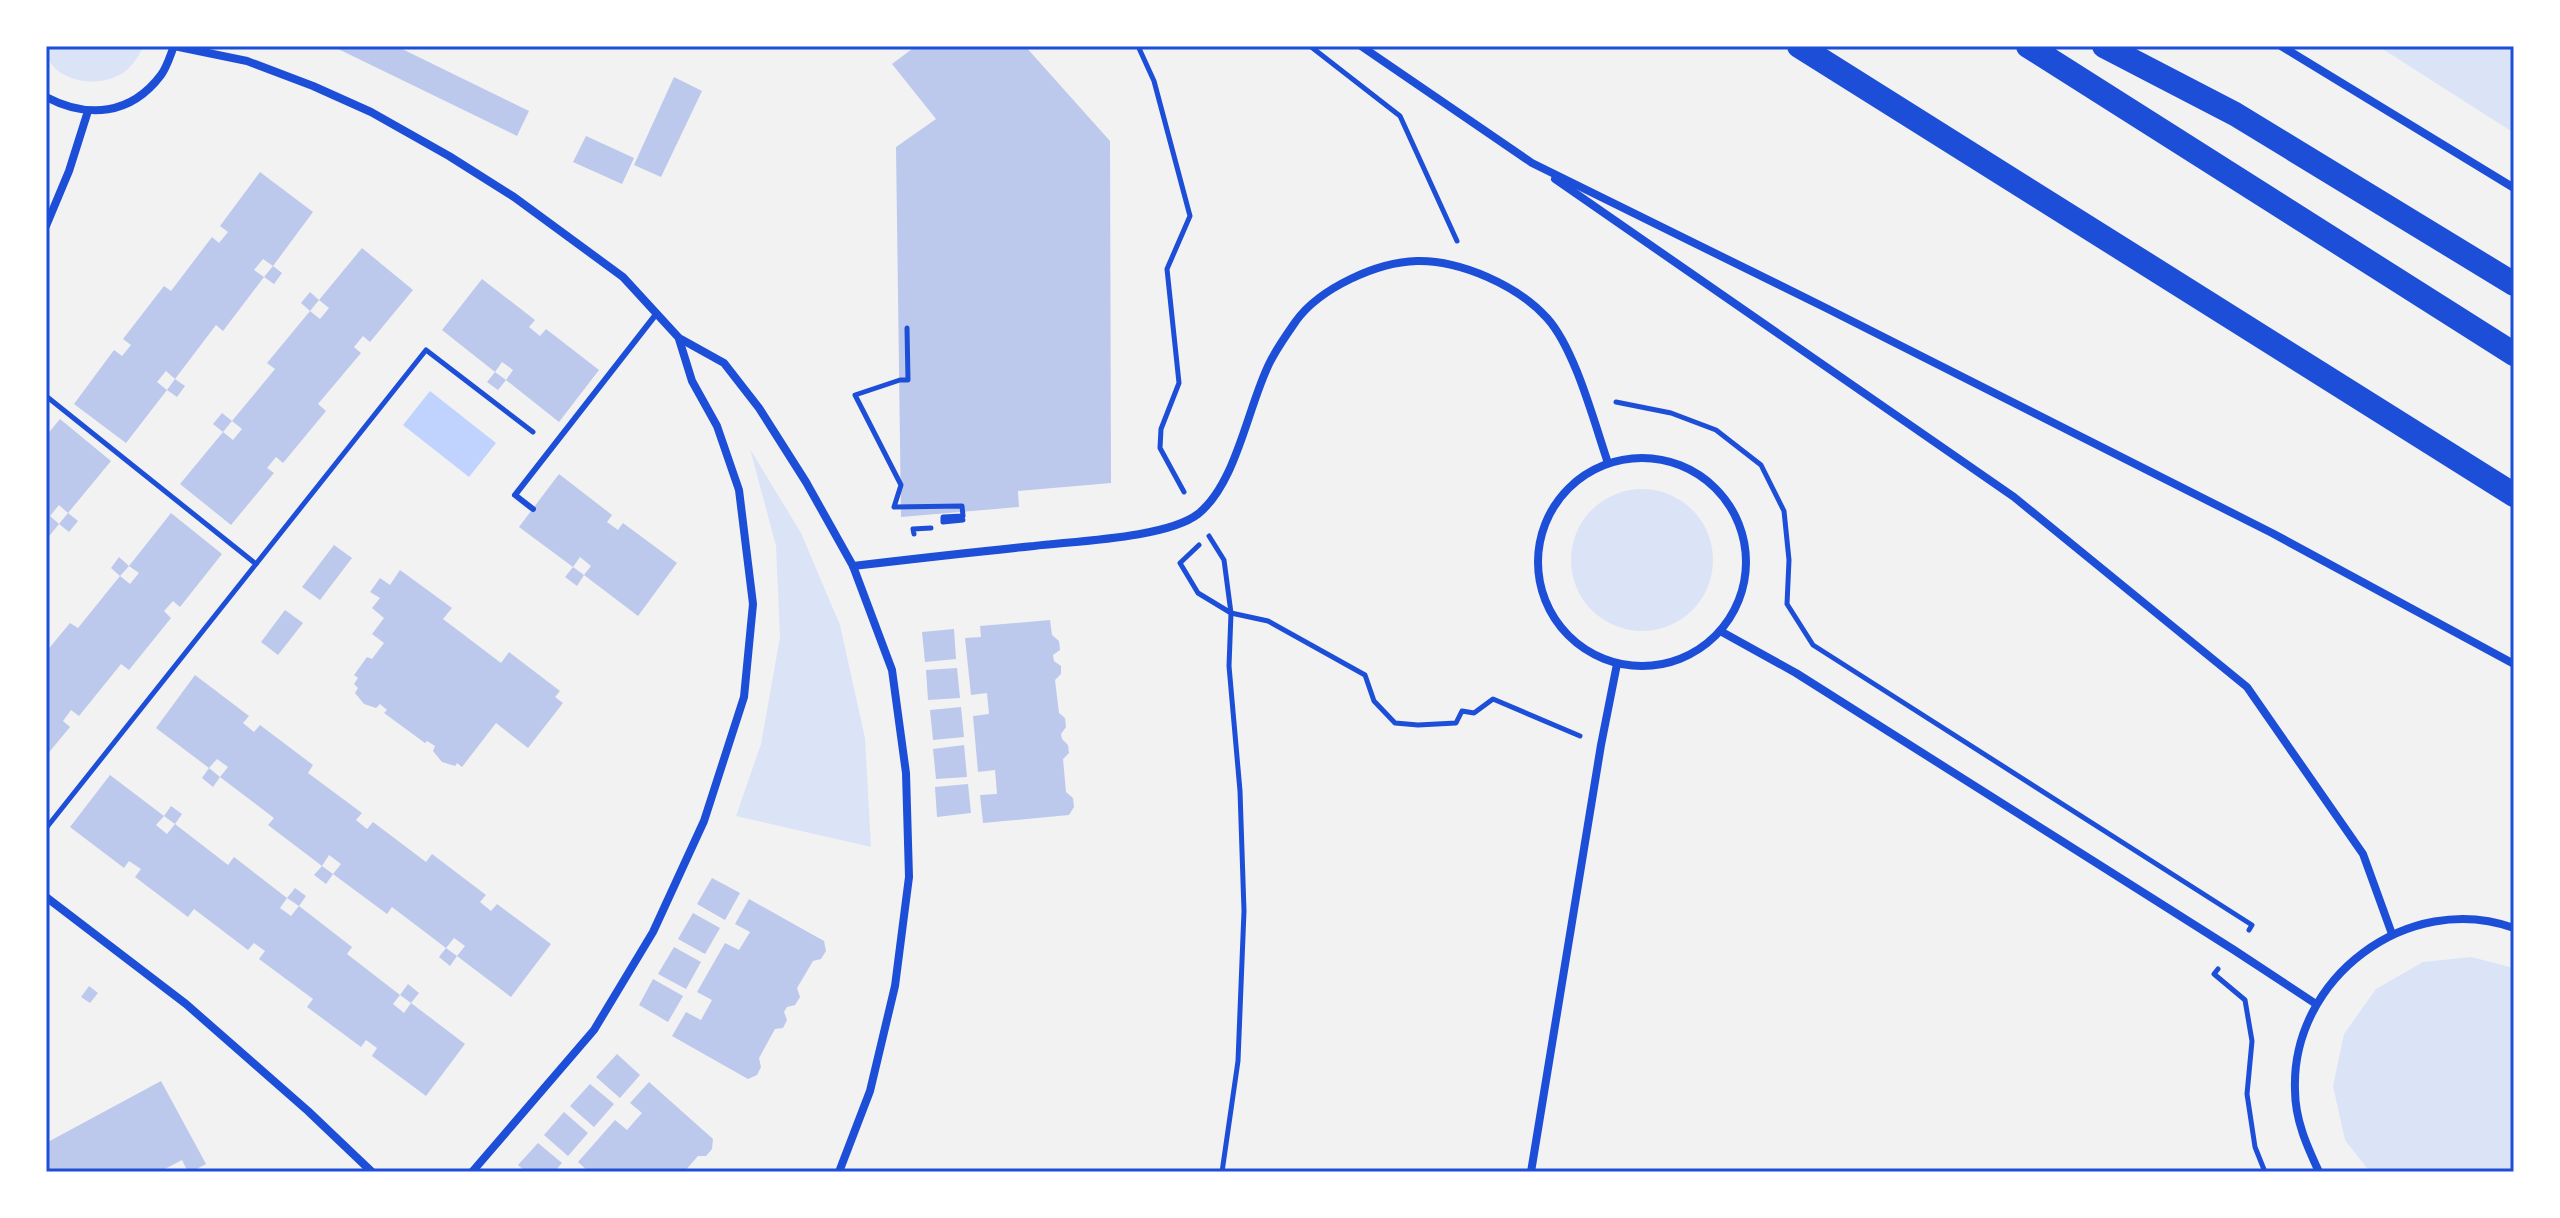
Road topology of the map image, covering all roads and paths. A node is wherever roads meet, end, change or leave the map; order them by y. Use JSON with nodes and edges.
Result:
{"nodes":[{"id":1,"x":174,"y":46,"type":"edge"},
{"id":2,"x":1138,"y":46,"type":"edge"},
{"id":3,"x":1310,"y":46,"type":"edge"},
{"id":4,"x":1361,"y":46,"type":"edge"},
{"id":5,"x":1799,"y":46,"type":"edge"},
{"id":6,"x":2028,"y":46,"type":"edge"},
{"id":7,"x":2104,"y":46,"type":"edge"},
{"id":8,"x":2281,"y":46,"type":"edge"},
{"id":9,"x":46,"y":97,"type":"edge"},
{"id":10,"x":88,"y":111,"type":"junction"},
{"id":11,"x":1532,"y":163,"type":"junction"},
{"id":12,"x":2514,"y":188,"type":"edge"},
{"id":13,"x":46,"y":226,"type":"edge"},
{"id":14,"x":1470,"y":245,"type":"dead end"},
{"id":15,"x":2514,"y":284,"type":"edge"},
{"id":16,"x":657,"y":313,"type":"junction"},
{"id":17,"x":907,"y":328,"type":"dead end"},
{"id":18,"x":679,"y":338,"type":"junction"},
{"id":19,"x":2514,"y":354,"type":"edge"},
{"id":20,"x":1611,"y":391,"type":"dead end"},
{"id":21,"x":46,"y":396,"type":"edge"},
{"id":22,"x":553,"y":447,"type":"junction"},
{"id":23,"x":1608,"y":463,"type":"junction"},
{"id":24,"x":2514,"y":495,"type":"edge"},
{"id":25,"x":533,"y":509,"type":"dead end"},
{"id":26,"x":1196,"y":516,"type":"junction"},
{"id":27,"x":963,"y":520,"type":"dead end"},
{"id":28,"x":1209,"y":536,"type":"dead end"},
{"id":29,"x":1224,"y":560,"type":"dead end"},
{"id":30,"x":256,"y":564,"type":"junction"},
{"id":31,"x":853,"y":566,"type":"junction"},
{"id":32,"x":1231,"y":613,"type":"junction"},
{"id":33,"x":1722,"y":632,"type":"junction"},
{"id":34,"x":1617,"y":664,"type":"junction"},
{"id":35,"x":2514,"y":664,"type":"edge"},
{"id":36,"x":1601,"y":745,"type":"junction"},
{"id":37,"x":47,"y":827,"type":"edge"},
{"id":38,"x":46,"y":897,"type":"edge"},
{"id":39,"x":2514,"y":916,"type":"edge"},
{"id":40,"x":2504,"y":925,"type":"junction"},
{"id":41,"x":2514,"y":928,"type":"edge"},
{"id":42,"x":2392,"y":934,"type":"junction"},
{"id":43,"x":2234,"y":950,"type":"junction"},
{"id":44,"x":2316,"y":1004,"type":"junction"},
{"id":45,"x":372,"y":1172,"type":"edge"},
{"id":46,"x":472,"y":1172,"type":"edge"},
{"id":47,"x":839,"y":1172,"type":"edge"},
{"id":48,"x":1222,"y":1172,"type":"edge"},
{"id":49,"x":1531,"y":1172,"type":"edge"},
{"id":50,"x":2265,"y":1172,"type":"edge"},
{"id":51,"x":2319,"y":1172,"type":"edge"}],
"edges":[{"from":1,"to":10,"type":"street"},
{"from":1,"to":16,"type":"street"},
{"from":2,"to":26,"type":"path"},
{"from":3,"to":14,"type":"path"},
{"from":4,"to":11,"type":"street"},
{"from":5,"to":24,"type":"highway"},
{"from":6,"to":19,"type":"highway"},
{"from":7,"to":15,"type":"highway"},
{"from":8,"to":12,"type":"street"},
{"from":9,"to":10,"type":"street"},
{"from":10,"to":13,"type":"street"},
{"from":11,"to":35,"type":"street"},
{"from":11,"to":42,"type":"street"},
{"from":16,"to":18,"type":"street"},
{"from":16,"to":22,"type":"lane"},
{"from":17,"to":27,"type":"path"},
{"from":18,"to":31,"type":"street"},
{"from":18,"to":46,"type":"street"},
{"from":20,"to":43,"type":"path"},
{"from":21,"to":30,"type":"path"},
{"from":22,"to":25,"type":"lane"},
{"from":22,"to":30,"type":"path"},
{"from":23,"to":26,"type":"street"},
{"from":23,"to":33,"type":"street"},
{"from":23,"to":34,"type":"street"},
{"from":26,"to":31,"type":"street"},
{"from":28,"to":32,"type":"path"},
{"from":29,"to":32,"type":"path"},
{"from":30,"to":37,"type":"path"},
{"from":31,"to":47,"type":"street"},
{"from":32,"to":36,"type":"path"},
{"from":32,"to":48,"type":"path"},
{"from":33,"to":34,"type":"street"},
{"from":33,"to":43,"type":"street"},
{"from":34,"to":36,"type":"street"},
{"from":36,"to":49,"type":"street"},
{"from":38,"to":45,"type":"street"},
{"from":39,"to":40,"type":"street"},
{"from":40,"to":41,"type":"street"},
{"from":40,"to":42,"type":"street"},
{"from":42,"to":44,"type":"street"},
{"from":43,"to":44,"type":"street"},
{"from":43,"to":50,"type":"path"},
{"from":44,"to":51,"type":"street"}]}
